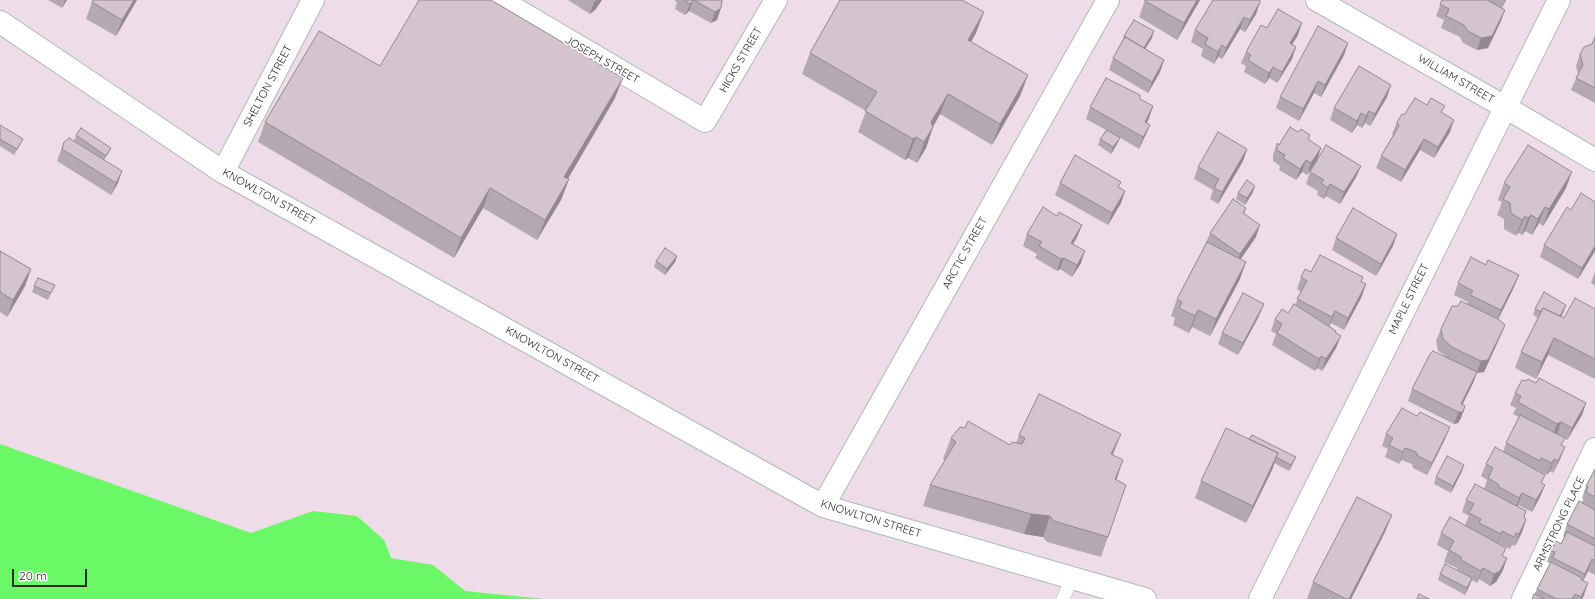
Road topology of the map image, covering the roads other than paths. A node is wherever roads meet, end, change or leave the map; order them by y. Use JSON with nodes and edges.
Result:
{"nodes":[{"id":1,"x":314,"y":0,"type":"edge"},
{"id":2,"x":500,"y":0,"type":"edge"},
{"id":3,"x":776,"y":0,"type":"edge"},
{"id":4,"x":1108,"y":0,"type":"edge"},
{"id":5,"x":1317,"y":0,"type":"edge"},
{"id":6,"x":1559,"y":0,"type":"edge"},
{"id":7,"x":0,"y":22,"type":"edge"},
{"id":8,"x":1505,"y":107,"type":"junction"},
{"id":9,"x":705,"y":121,"type":"joint"},
{"id":10,"x":1595,"y":160,"type":"edge"},
{"id":11,"x":223,"y":172,"type":"junction"},
{"id":12,"x":1595,"y":449,"type":"edge"},
{"id":13,"x":823,"y":506,"type":"junction"},
{"id":14,"x":1072,"y":578,"type":"junction"},
{"id":15,"x":1063,"y":599,"type":"edge"},
{"id":16,"x":1143,"y":599,"type":"edge"},
{"id":17,"x":1260,"y":599,"type":"edge"},
{"id":18,"x":1523,"y":599,"type":"edge"}],
"edges":[{"from":1,"to":11,"type":"main road","name":"SHELTON STREET"},
{"from":2,"to":9,"type":"main road","name":"JOSEPH STREET"},
{"from":3,"to":9,"type":"main road","name":"HICKS STREET"},
{"from":4,"to":13,"type":"main road","name":"ARCTIC STREET"},
{"from":5,"to":8,"type":"main road","name":"WILLIAM STREET"},
{"from":6,"to":8,"type":"main road","name":"MAPLE STREET"},
{"from":7,"to":11,"type":"main road","name":"KNOWLTON STREET"},
{"from":8,"to":10,"type":"main road","name":"WILLIAM STREET"},
{"from":8,"to":17,"type":"main road","name":"MAPLE STREET"},
{"from":11,"to":13,"type":"main road","name":"KNOWLTON STREET"},
{"from":12,"to":18,"type":"main road","name":"ARMSTRONG PLACE"},
{"from":13,"to":14,"type":"main road","name":"KNOWLTON STREET"},
{"from":14,"to":15,"type":"lane"},
{"from":14,"to":16,"type":"main road","name":"KNOWLTON STREET"}]}
